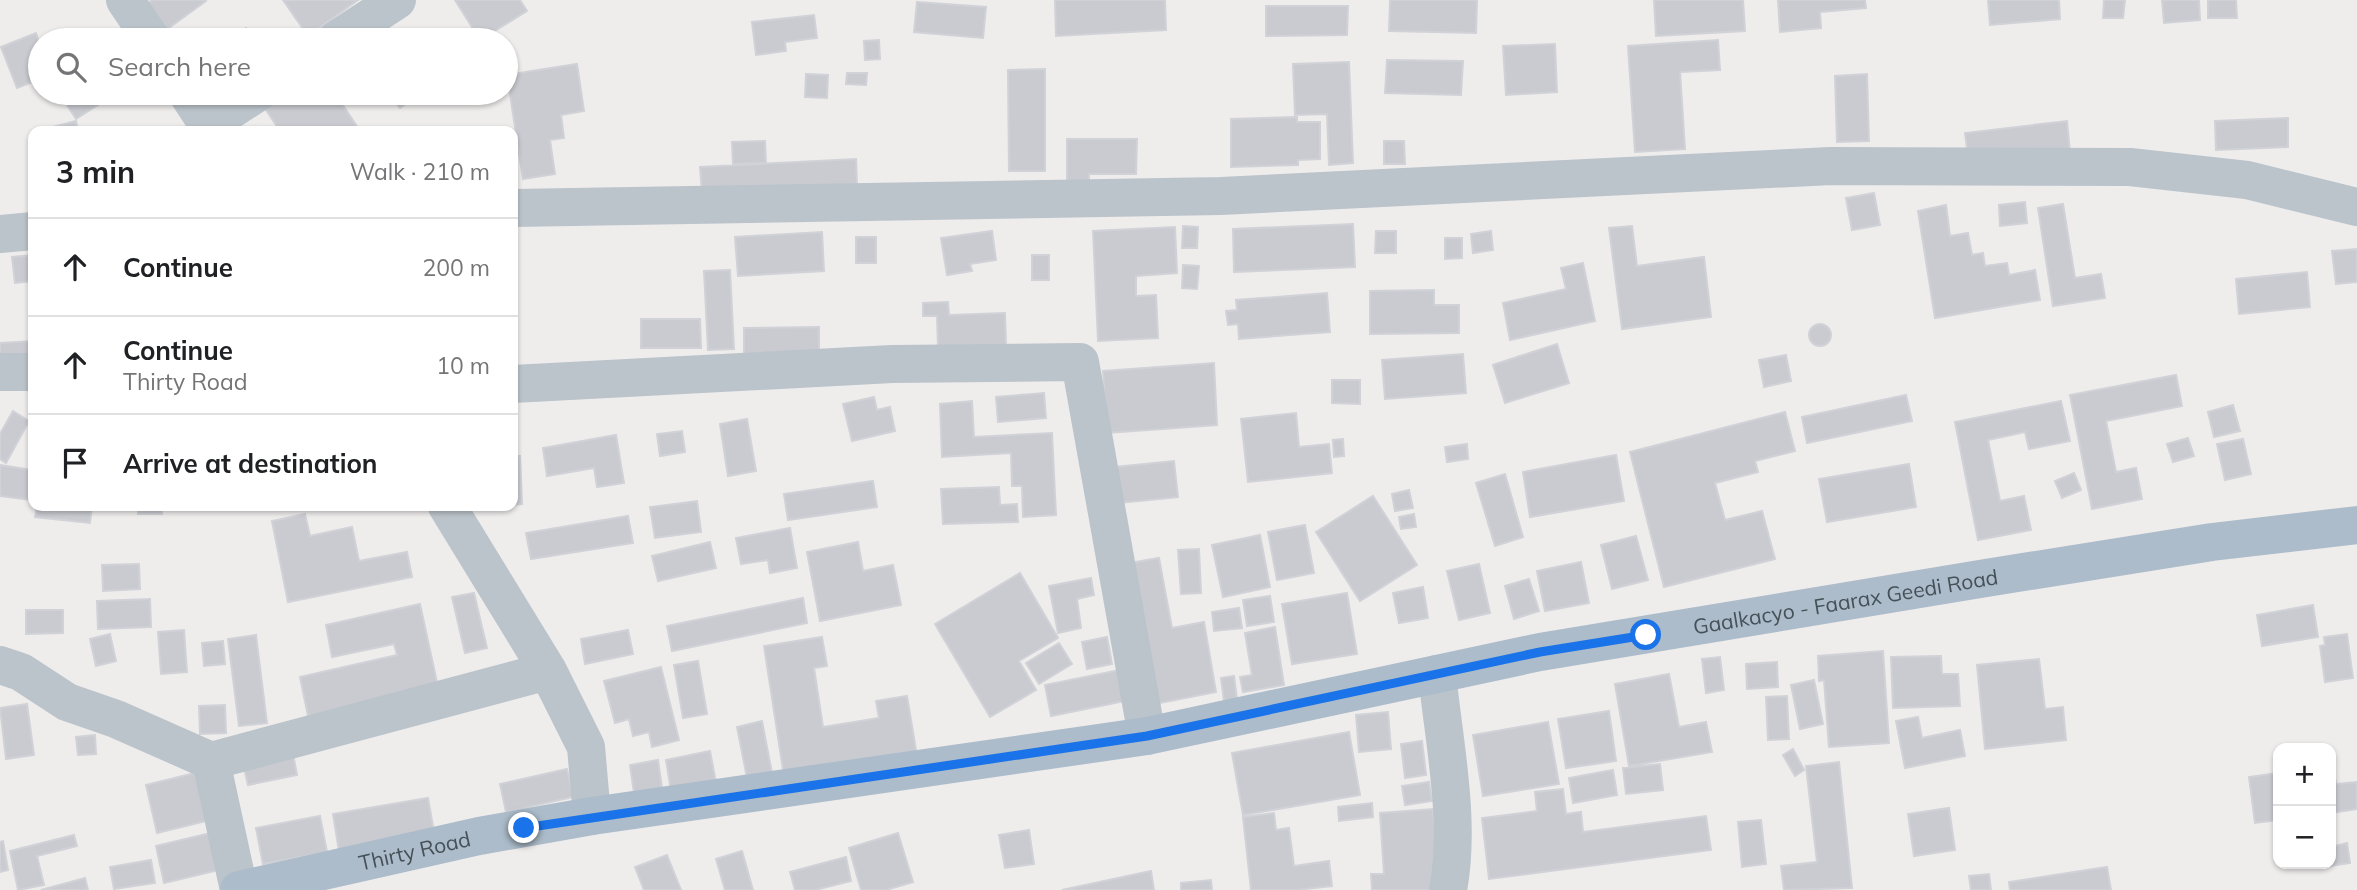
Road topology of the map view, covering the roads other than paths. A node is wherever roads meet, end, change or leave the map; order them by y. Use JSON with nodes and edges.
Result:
{"nodes":[{"id":1,"x":125,"y":0,"type":"edge"},
{"id":2,"x":397,"y":0,"type":"edge"},
{"id":3,"x":144,"y":28,"type":"edge"},
{"id":4,"x":354,"y":28,"type":"edge"},
{"id":5,"x":195,"y":105,"type":"edge"},
{"id":6,"x":241,"y":105,"type":"edge"},
{"id":7,"x":209,"y":126,"type":"edge"},
{"id":8,"x":213,"y":126,"type":"edge"},
{"id":9,"x":2357,"y":207,"type":"edge"},
{"id":10,"x":518,"y":208,"type":"edge"},
{"id":11,"x":28,"y":231,"type":"edge"},
{"id":12,"x":0,"y":234,"type":"edge"},
{"id":13,"x":0,"y":372,"type":"edge"},
{"id":14,"x":28,"y":372,"type":"edge"},
{"id":15,"x":518,"y":384,"type":"edge"},
{"id":16,"x":450,"y":511,"type":"edge"},
{"id":17,"x":2357,"y":524,"type":"edge"},
{"id":18,"x":0,"y":665,"type":"edge"},
{"id":19,"x":548,"y":671,"type":"junction"},
{"id":20,"x":1437,"y":674,"type":"junction"},
{"id":21,"x":1147,"y":736,"type":"junction"},
{"id":22,"x":211,"y":761,"type":"junction"},
{"id":23,"x":592,"y":816,"type":"junction"},
{"id":24,"x":239,"y":890,"type":"edge"},
{"id":25,"x":1448,"y":890,"type":"edge"}],
"edges":[{"from":1,"to":3,"type":"street"},
{"from":2,"to":4,"type":"street"},
{"from":5,"to":7,"type":"street"},
{"from":6,"to":8,"type":"street"},
{"from":9,"to":10,"type":"street"},
{"from":11,"to":12,"type":"street"},
{"from":13,"to":14,"type":"street"},
{"from":15,"to":21,"type":"street"},
{"from":16,"to":19,"type":"street"},
{"from":17,"to":20,"type":"main road","name":"Gaalkacyo - Faarax Geedi Road"},
{"from":18,"to":22,"type":"street"},
{"from":19,"to":22,"type":"street"},
{"from":19,"to":23,"type":"street"},
{"from":20,"to":21,"type":"main road","name":"Gaalkacyo - Faarax Geedi Road"},
{"from":20,"to":25,"type":"street"},
{"from":21,"to":23,"type":"main road","name":"Gaalkacyo - Faarax Geedi Road"},
{"from":22,"to":24,"type":"street"},
{"from":23,"to":24,"type":"main road","name":"Thirty Road"}]}
